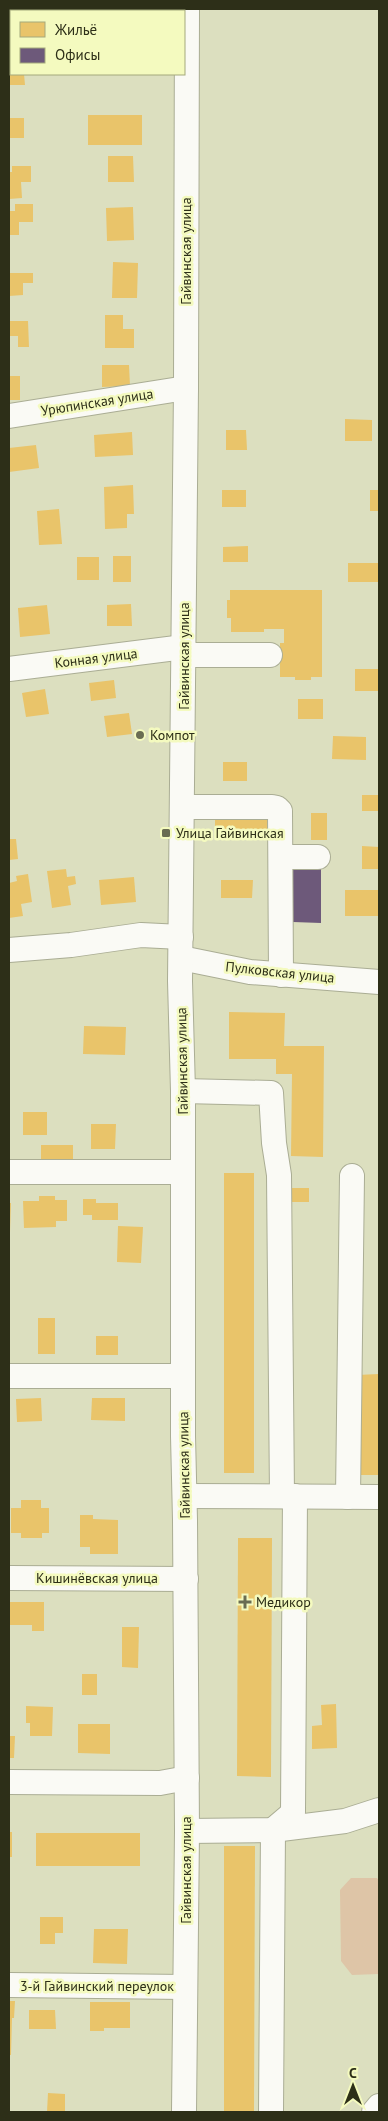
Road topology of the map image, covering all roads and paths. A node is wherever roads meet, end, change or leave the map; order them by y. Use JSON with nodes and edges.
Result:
{"nodes":[{"id":1,"x":186,"y":11,"type":"edge"},
{"id":2,"x":186,"y":388,"type":"junction"},
{"id":3,"x":9,"y":416,"type":"edge"},
{"id":4,"x":184,"y":651,"type":"junction"},
{"id":5,"x":270,"y":656,"type":"dead end"},
{"id":6,"x":9,"y":669,"type":"edge"},
{"id":7,"x":183,"y":807,"type":"junction"},
{"id":8,"x":281,"y":857,"type":"junction"},
{"id":9,"x":318,"y":857,"type":"dead end"},
{"id":10,"x":181,"y":948,"type":"junction"},
{"id":11,"x":9,"y":950,"type":"edge"},
{"id":12,"x":281,"y":975,"type":"junction"},
{"id":13,"x":379,"y":982,"type":"edge"},
{"id":14,"x":183,"y":1091,"type":"junction"},
{"id":15,"x":9,"y":1172,"type":"edge"},
{"id":16,"x":182,"y":1172,"type":"junction"},
{"id":17,"x":352,"y":1176,"type":"dead end"},
{"id":18,"x":9,"y":1376,"type":"edge"},
{"id":19,"x":182,"y":1376,"type":"junction"},
{"id":20,"x":185,"y":1496,"type":"junction"},
{"id":21,"x":288,"y":1496,"type":"junction"},
{"id":22,"x":348,"y":1497,"type":"junction"},
{"id":23,"x":379,"y":1497,"type":"edge"},
{"id":24,"x":9,"y":1578,"type":"edge"},
{"id":25,"x":186,"y":1579,"type":"junction"},
{"id":26,"x":187,"y":1778,"type":"junction"},
{"id":27,"x":9,"y":1782,"type":"edge"},
{"id":28,"x":379,"y":1810,"type":"edge"},
{"id":29,"x":273,"y":1830,"type":"junction"},
{"id":30,"x":187,"y":1831,"type":"junction"},
{"id":31,"x":9,"y":1985,"type":"edge"},
{"id":32,"x":185,"y":1987,"type":"junction"},
{"id":33,"x":379,"y":2106,"type":"edge"},
{"id":34,"x":184,"y":2112,"type":"edge"},
{"id":35,"x":271,"y":2112,"type":"edge"},
{"id":36,"x":374,"y":2112,"type":"edge"}],
"edges":[{"from":1,"to":2,"type":"street","name":"Гайвинская улица"},
{"from":2,"to":3,"type":"street","name":"Урюпинская улица"},
{"from":2,"to":4,"type":"street","name":"Гайвинская улица"},
{"from":4,"to":5,"type":"street","name":"Конная улица"},
{"from":4,"to":6,"type":"street","name":"Конная улица"},
{"from":4,"to":7,"type":"street","name":"Гайвинская улица"},
{"from":7,"to":8,"type":"street"},
{"from":7,"to":10,"type":"street","name":"Гайвинская улица"},
{"from":8,"to":9,"type":"street"},
{"from":8,"to":12,"type":"street"},
{"from":10,"to":11,"type":"street","name":"Пулковская улица"},
{"from":10,"to":12,"type":"street","name":"Пулковская улица"},
{"from":10,"to":14,"type":"street","name":"Гайвинская улица"},
{"from":12,"to":13,"type":"street","name":"Пулковская улица"},
{"from":14,"to":16,"type":"street","name":"Гайвинская улица"},
{"from":14,"to":21,"type":"street"},
{"from":15,"to":16,"type":"street"},
{"from":16,"to":19,"type":"street","name":"Гайвинская улица"},
{"from":17,"to":22,"type":"street"},
{"from":18,"to":19,"type":"street"},
{"from":19,"to":20,"type":"street","name":"Гайвинская улица"},
{"from":20,"to":21,"type":"street"},
{"from":20,"to":25,"type":"street","name":"Гайвинская улица"},
{"from":21,"to":22,"type":"street"},
{"from":21,"to":29,"type":"street"},
{"from":22,"to":23,"type":"street"},
{"from":24,"to":25,"type":"street","name":"Кишинёвская улица"},
{"from":25,"to":26,"type":"street","name":"Гайвинская улица"},
{"from":26,"to":27,"type":"street"},
{"from":26,"to":30,"type":"street","name":"Гайвинская улица"},
{"from":28,"to":29,"type":"street"},
{"from":29,"to":30,"type":"street"},
{"from":29,"to":35,"type":"street"},
{"from":30,"to":32,"type":"street","name":"Гайвинская улица"},
{"from":31,"to":32,"type":"street","name":"3-й Гайвинский переулок"},
{"from":32,"to":34,"type":"street","name":"Гайвинская улица"},
{"from":33,"to":36,"type":"street"}]}
